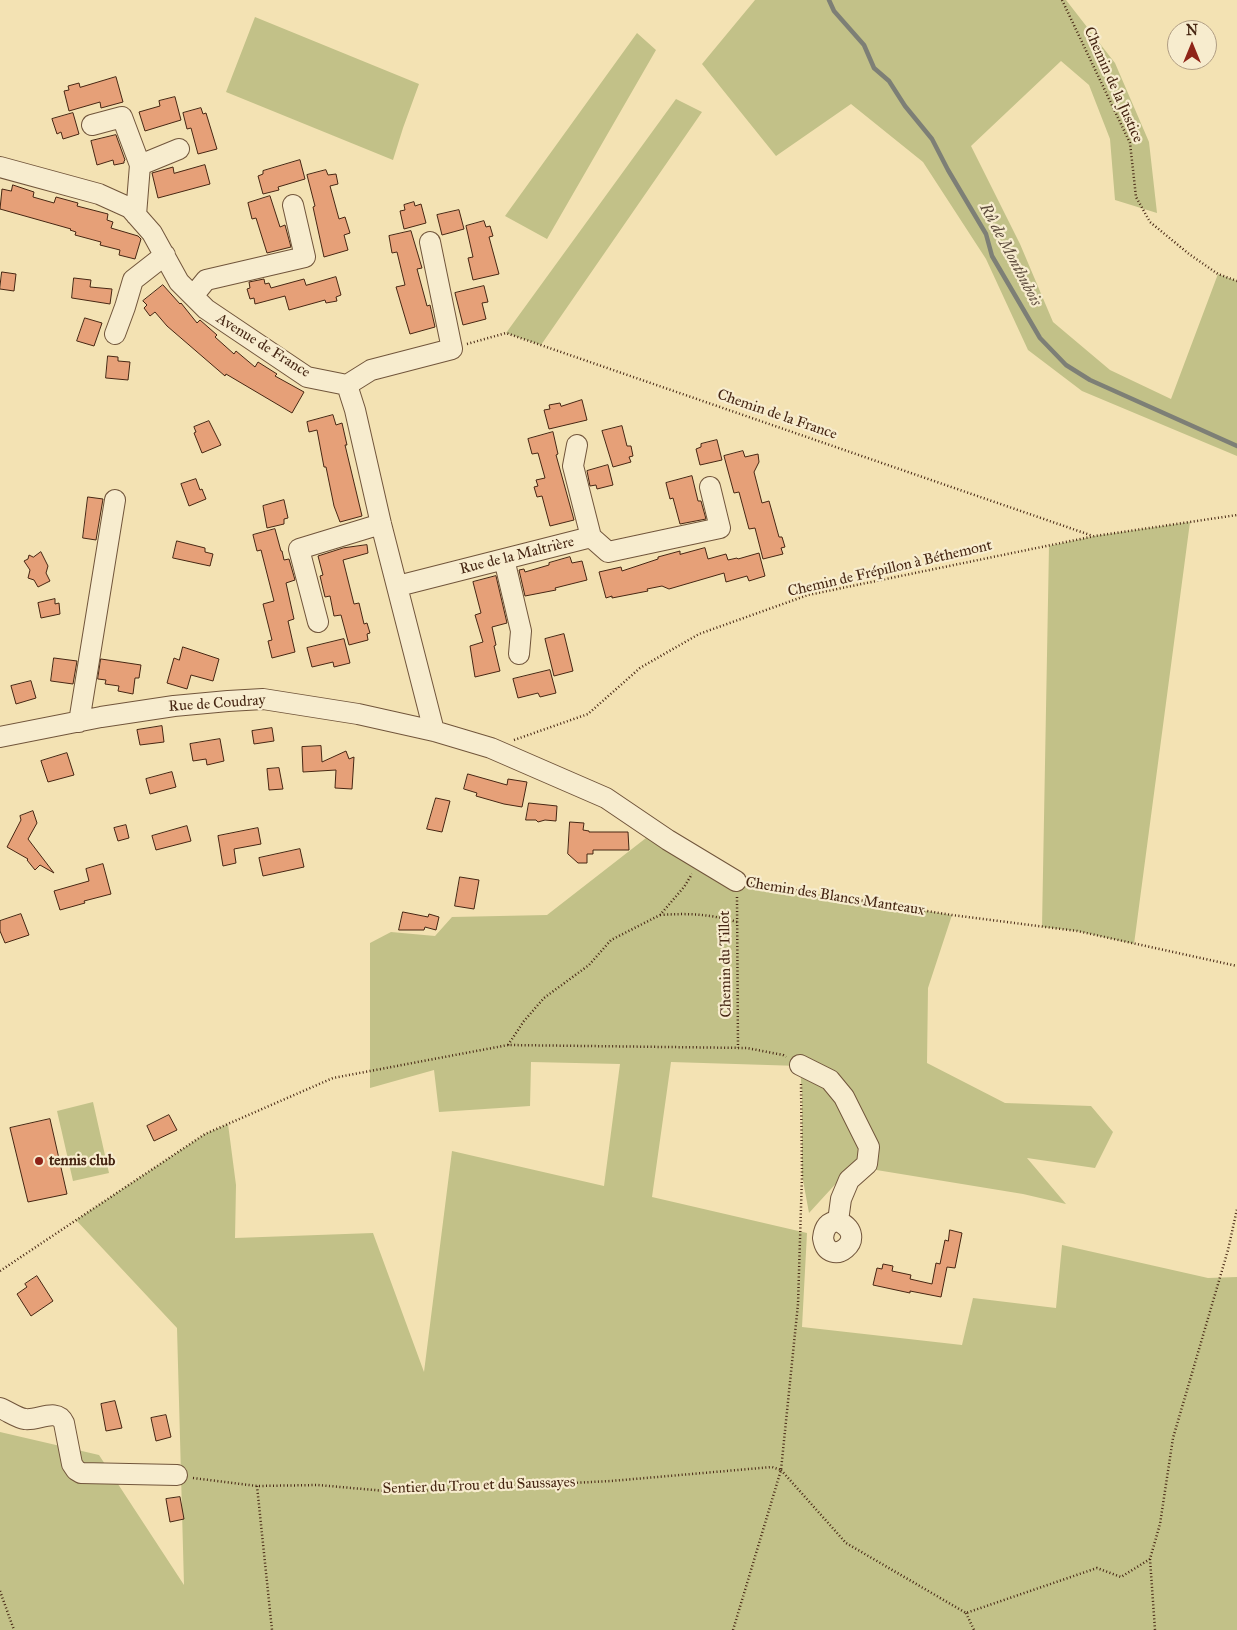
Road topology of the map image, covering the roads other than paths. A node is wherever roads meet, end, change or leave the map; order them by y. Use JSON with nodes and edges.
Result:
{"nodes":[{"id":1,"x":92,"y":125,"type":"dead end"},
{"id":2,"x":179,"y":149,"type":"dead end"},
{"id":3,"x":140,"y":165,"type":"junction"},
{"id":4,"x":0,"y":167,"type":"edge"},
{"id":5,"x":293,"y":205,"type":"dead end"},
{"id":6,"x":136,"y":215,"type":"junction"},
{"id":7,"x":430,"y":242,"type":"dead end"},
{"id":8,"x":165,"y":255,"type":"junction"},
{"id":9,"x":193,"y":296,"type":"junction"},
{"id":10,"x":114,"y":334,"type":"dead end"},
{"id":11,"x":347,"y":385,"type":"junction"},
{"id":12,"x":577,"y":446,"type":"dead end"},
{"id":13,"x":710,"y":487,"type":"dead end"},
{"id":14,"x":115,"y":500,"type":"dead end"},
{"id":15,"x":381,"y":524,"type":"junction"},
{"id":16,"x":592,"y":537,"type":"junction"},
{"id":17,"x":504,"y":559,"type":"junction"},
{"id":18,"x":398,"y":586,"type":"junction"},
{"id":19,"x":318,"y":622,"type":"dead end"},
{"id":20,"x":519,"y":654,"type":"dead end"},
{"id":21,"x":79,"y":722,"type":"junction"},
{"id":22,"x":434,"y":731,"type":"junction"},
{"id":23,"x":0,"y":737,"type":"edge"},
{"id":24,"x":736,"y":881,"type":"road end"},
{"id":25,"x":800,"y":1066,"type":"dead end"},
{"id":26,"x":838,"y":1221,"type":"dead end"},
{"id":27,"x":0,"y":1408,"type":"edge"},
{"id":28,"x":177,"y":1475,"type":"road end"}],
"edges":[{"from":1,"to":3,"type":"street"},
{"from":2,"to":3,"type":"street"},
{"from":3,"to":6,"type":"street"},
{"from":4,"to":6,"type":"street","name":"Avenue de France"},
{"from":5,"to":9,"type":"street"},
{"from":6,"to":8,"type":"street","name":"Avenue de France"},
{"from":7,"to":11,"type":"street"},
{"from":8,"to":9,"type":"street","name":"Avenue de France"},
{"from":8,"to":10,"type":"street"},
{"from":9,"to":11,"type":"street","name":"Avenue de France"},
{"from":11,"to":15,"type":"street"},
{"from":12,"to":16,"type":"street"},
{"from":13,"to":16,"type":"street","name":"Rue de la Maltrière"},
{"from":14,"to":21,"type":"street"},
{"from":15,"to":18,"type":"street"},
{"from":15,"to":19,"type":"street"},
{"from":16,"to":17,"type":"street","name":"Rue de la Maltrière"},
{"from":17,"to":18,"type":"street","name":"Rue de la Maltrière"},
{"from":17,"to":20,"type":"street"},
{"from":18,"to":22,"type":"street"},
{"from":21,"to":22,"type":"street","name":"Rue de Coudray"},
{"from":21,"to":23,"type":"street","name":"Rue de Coudray"},
{"from":22,"to":24,"type":"street","name":"Chemin des Blancs Manteaux"},
{"from":25,"to":26,"type":"street"},
{"from":27,"to":28,"type":"street"}]}
